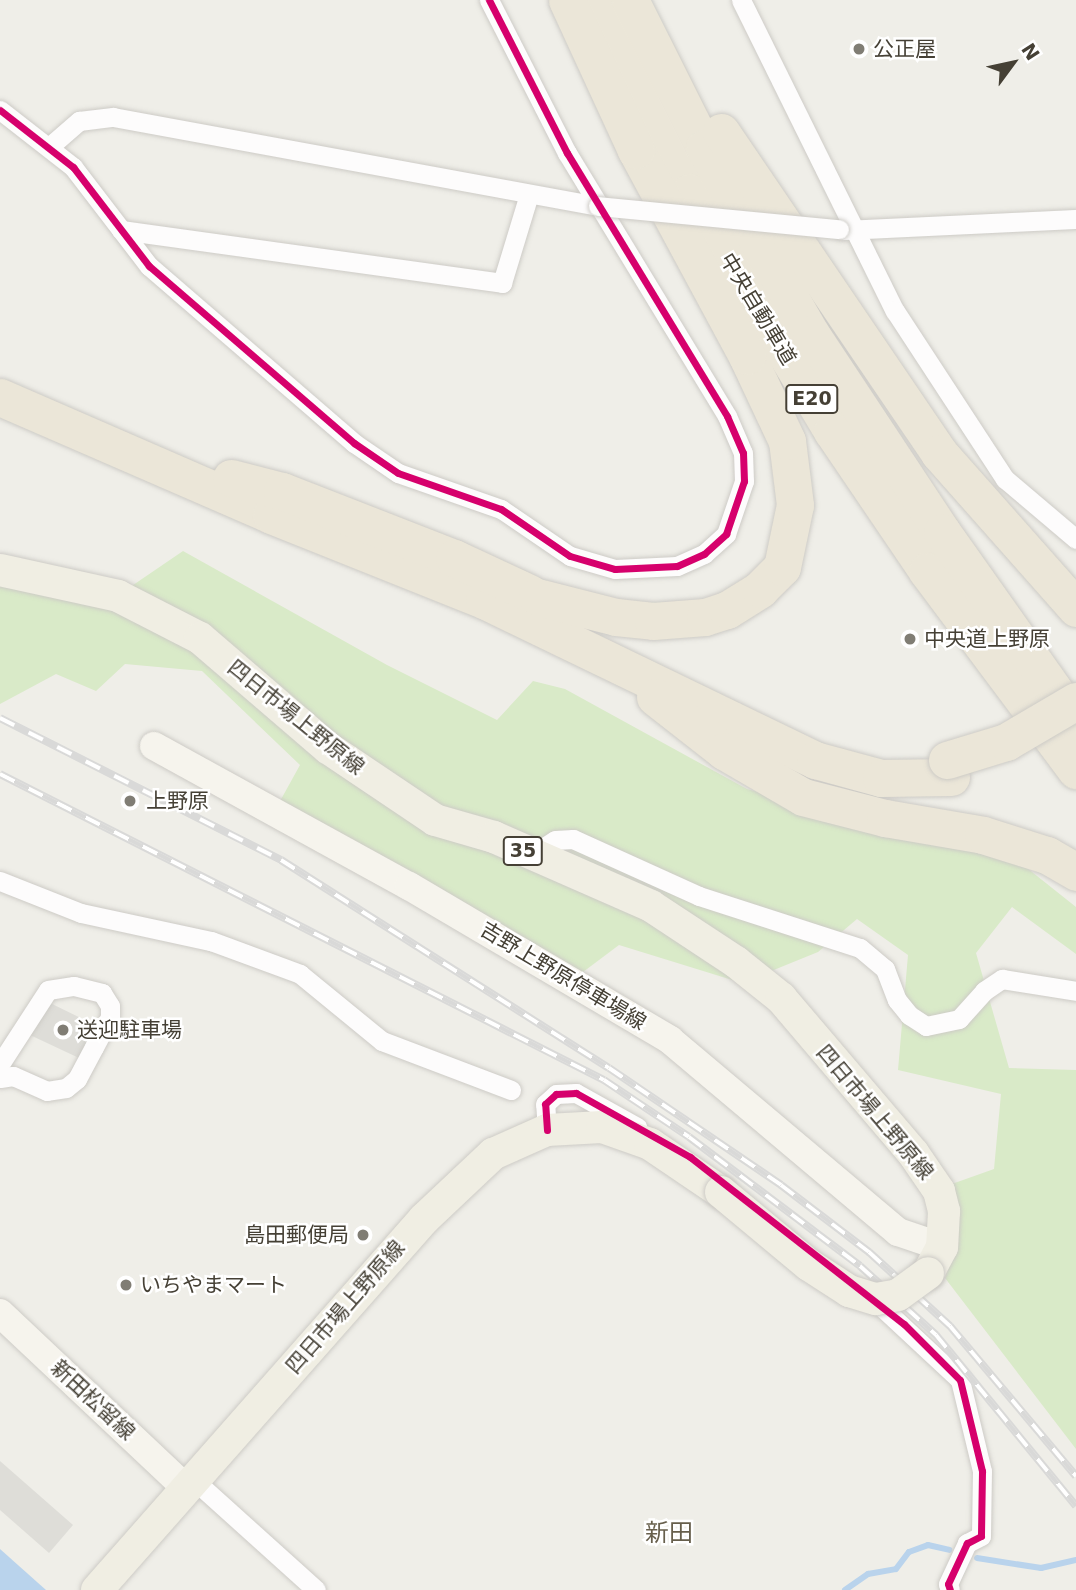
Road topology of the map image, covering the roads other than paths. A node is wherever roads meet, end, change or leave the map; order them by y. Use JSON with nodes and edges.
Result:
{"nodes":[{"id":1,"x":567,"y":0,"type":"edge"},
{"id":2,"x":593,"y":0,"type":"edge"},
{"id":3,"x":630,"y":0,"type":"edge"},
{"id":4,"x":640,"y":0,"type":"edge"},
{"id":5,"x":741,"y":0,"type":"edge"},
{"id":6,"x":492,"y":1,"type":"edge"},
{"id":7,"x":0,"y":110,"type":"edge"},
{"id":8,"x":49,"y":147,"type":"junction"},
{"id":9,"x":529,"y":194,"type":"junction"},
{"id":10,"x":598,"y":206,"type":"junction"},
{"id":11,"x":1076,"y":219,"type":"edge"},
{"id":12,"x":121,"y":230,"type":"junction"},
{"id":13,"x":846,"y":231,"type":"junction"},
{"id":14,"x":0,"y":386,"type":"edge"},
{"id":15,"x":0,"y":397,"type":"edge"},
{"id":16,"x":1076,"y":539,"type":"edge"},
{"id":17,"x":0,"y":570,"type":"edge"},
{"id":18,"x":537,"y":597,"type":"junction"},
{"id":19,"x":1076,"y":608,"type":"edge"},
{"id":20,"x":610,"y":659,"type":"junction"},
{"id":21,"x":1076,"y":701,"type":"edge"},
{"id":22,"x":1076,"y":721,"type":"edge"},
{"id":23,"x":153,"y":746,"type":"dead end"},
{"id":24,"x":949,"y":769,"type":"junction"},
{"id":25,"x":1076,"y":770,"type":"edge"},
{"id":26,"x":532,"y":855,"type":"junction"},
{"id":27,"x":1076,"y":872,"type":"edge"},
{"id":28,"x":0,"y":881,"type":"edge"},
{"id":29,"x":1076,"y":991,"type":"edge"},
{"id":30,"x":0,"y":1064,"type":"edge"},
{"id":31,"x":0,"y":1078,"type":"edge"},
{"id":32,"x":511,"y":1090,"type":"dead end"},
{"id":33,"x":547,"y":1130,"type":"junction"},
{"id":34,"x":935,"y":1260,"type":"junction"},
{"id":35,"x":0,"y":1313,"type":"edge"},
{"id":36,"x":190,"y":1484,"type":"junction"},
{"id":37,"x":97,"y":1590,"type":"edge"},
{"id":38,"x":316,"y":1590,"type":"edge"},
{"id":39,"x":950,"y":1590,"type":"edge"}],
"edges":[{"from":1,"to":18,"type":"highway"},
{"from":2,"to":25,"type":"highway","name":"中央自動車道","number":"E20"},
{"from":3,"to":22,"type":"highway","name":"中央自動車道","number":"E20"},
{"from":4,"to":19,"type":"highway"},
{"from":5,"to":13,"type":"street"},
{"from":6,"to":10,"type":"street"},
{"from":7,"to":8,"type":"street"},
{"from":8,"to":9,"type":"street"},
{"from":8,"to":12,"type":"street"},
{"from":9,"to":10,"type":"street"},
{"from":9,"to":12,"type":"street"},
{"from":10,"to":12,"type":"street"},
{"from":10,"to":13,"type":"street","bridge":true},
{"from":11,"to":13,"type":"street"},
{"from":13,"to":16,"type":"street"},
{"from":14,"to":18,"type":"highway"},
{"from":15,"to":20,"type":"highway"},
{"from":17,"to":26,"type":"main road","name":"四日市場上野原線","number":"35"},
{"from":18,"to":24,"type":"highway"},
{"from":20,"to":24,"type":"highway"},
{"from":20,"to":27,"type":"highway"},
{"from":21,"to":24,"type":"highway","bridge":true},
{"from":22,"to":24,"type":"highway"},
{"from":23,"to":34,"type":"main road","name":"吉野上野原停車場線"},
{"from":26,"to":29,"type":"street"},
{"from":26,"to":34,"type":"main road","name":"四日市場上野原線","number":"35"},
{"from":28,"to":32,"type":"street"},
{"from":30,"to":31,"type":"street"},
{"from":33,"to":34,"type":"main road","name":"四日市場上野原線","bridge":true},
{"from":33,"to":36,"type":"main road","name":"四日市場上野原線"},
{"from":33,"to":39,"type":"street"},
{"from":35,"to":36,"type":"main road","name":"新田松留線"},
{"from":36,"to":37,"type":"main road","name":"四日市場上野原線"},
{"from":36,"to":38,"type":"street"}]}
